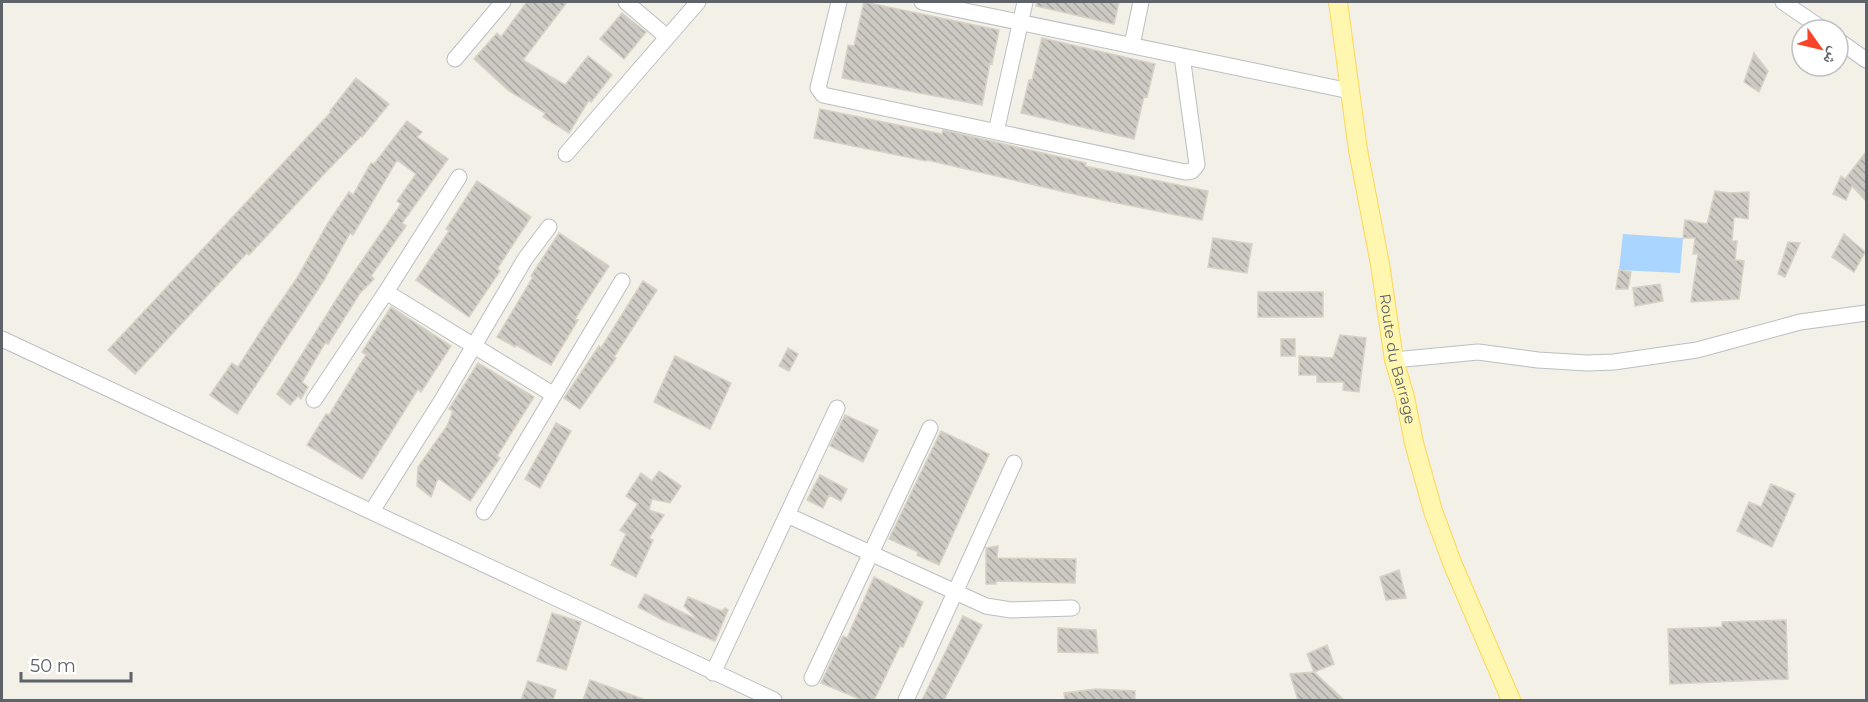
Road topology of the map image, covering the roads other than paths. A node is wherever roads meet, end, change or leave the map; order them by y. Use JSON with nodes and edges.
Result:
{"nodes":[{"id":1,"x":504,"y":2,"type":"edge"},
{"id":2,"x":626,"y":2,"type":"edge"},
{"id":3,"x":698,"y":2,"type":"edge"},
{"id":4,"x":839,"y":2,"type":"edge"},
{"id":5,"x":922,"y":2,"type":"edge"},
{"id":6,"x":1025,"y":2,"type":"edge"},
{"id":7,"x":1141,"y":2,"type":"edge"},
{"id":8,"x":1338,"y":2,"type":"edge"},
{"id":9,"x":1783,"y":2,"type":"edge"},
{"id":10,"x":1806,"y":18,"type":"edge"},
{"id":11,"x":1021,"y":22,"type":"junction"},
{"id":12,"x":668,"y":37,"type":"junction"},
{"id":13,"x":1132,"y":45,"type":"junction"},
{"id":14,"x":1850,"y":49,"type":"edge"},
{"id":15,"x":1182,"y":56,"type":"junction"},
{"id":16,"x":455,"y":59,"type":"dead end"},
{"id":17,"x":1866,"y":60,"type":"edge"},
{"id":18,"x":1350,"y":91,"type":"junction"},
{"id":19,"x":996,"y":132,"type":"junction"},
{"id":20,"x":566,"y":154,"type":"dead end"},
{"id":21,"x":459,"y":177,"type":"dead end"},
{"id":22,"x":549,"y":227,"type":"dead end"},
{"id":23,"x":622,"y":281,"type":"dead end"},
{"id":24,"x":386,"y":292,"type":"junction"},
{"id":25,"x":1866,"y":314,"type":"edge"},
{"id":26,"x":2,"y":339,"type":"edge"},
{"id":27,"x":474,"y":347,"type":"junction"},
{"id":28,"x":1394,"y":360,"type":"junction"},
{"id":29,"x":554,"y":395,"type":"junction"},
{"id":30,"x":314,"y":400,"type":"dead end"},
{"id":31,"x":837,"y":408,"type":"dead end"},
{"id":32,"x":930,"y":428,"type":"dead end"},
{"id":33,"x":1014,"y":463,"type":"dead end"},
{"id":34,"x":372,"y":512,"type":"junction"},
{"id":35,"x":484,"y":512,"type":"dead end"},
{"id":36,"x":787,"y":515,"type":"junction"},
{"id":37,"x":870,"y":554,"type":"junction"},
{"id":38,"x":954,"y":593,"type":"junction"},
{"id":39,"x":1072,"y":608,"type":"dead end"},
{"id":40,"x":713,"y":673,"type":"junction"},
{"id":41,"x":812,"y":678,"type":"dead end"},
{"id":42,"x":774,"y":700,"type":"edge"},
{"id":43,"x":906,"y":700,"type":"edge"},
{"id":44,"x":1511,"y":700,"type":"edge"}],
"edges":[{"from":1,"to":16,"type":"street"},
{"from":2,"to":12,"type":"street"},
{"from":3,"to":12,"type":"street"},
{"from":4,"to":19,"type":"street"},
{"from":5,"to":11,"type":"street"},
{"from":6,"to":11,"type":"street"},
{"from":7,"to":13,"type":"street"},
{"from":8,"to":18,"type":"main road","name":"Route du Barrage"},
{"from":9,"to":10,"type":"street"},
{"from":11,"to":13,"type":"street"},
{"from":11,"to":19,"type":"street"},
{"from":12,"to":20,"type":"street"},
{"from":13,"to":15,"type":"street"},
{"from":14,"to":17,"type":"street"},
{"from":15,"to":18,"type":"street"},
{"from":15,"to":19,"type":"street"},
{"from":18,"to":28,"type":"main road","name":"Route du Barrage"},
{"from":21,"to":24,"type":"street"},
{"from":22,"to":27,"type":"street"},
{"from":23,"to":29,"type":"street"},
{"from":24,"to":27,"type":"street"},
{"from":24,"to":30,"type":"street"},
{"from":25,"to":28,"type":"street"},
{"from":26,"to":34,"type":"street"},
{"from":27,"to":29,"type":"street"},
{"from":27,"to":34,"type":"street"},
{"from":28,"to":44,"type":"main road","name":"Route du Barrage"},
{"from":29,"to":35,"type":"street"},
{"from":31,"to":36,"type":"street"},
{"from":32,"to":37,"type":"street"},
{"from":33,"to":38,"type":"street"},
{"from":34,"to":40,"type":"street"},
{"from":36,"to":37,"type":"street"},
{"from":36,"to":40,"type":"street"},
{"from":37,"to":38,"type":"street"},
{"from":37,"to":41,"type":"street"},
{"from":38,"to":39,"type":"street"},
{"from":38,"to":43,"type":"street"},
{"from":40,"to":42,"type":"street"}]}
